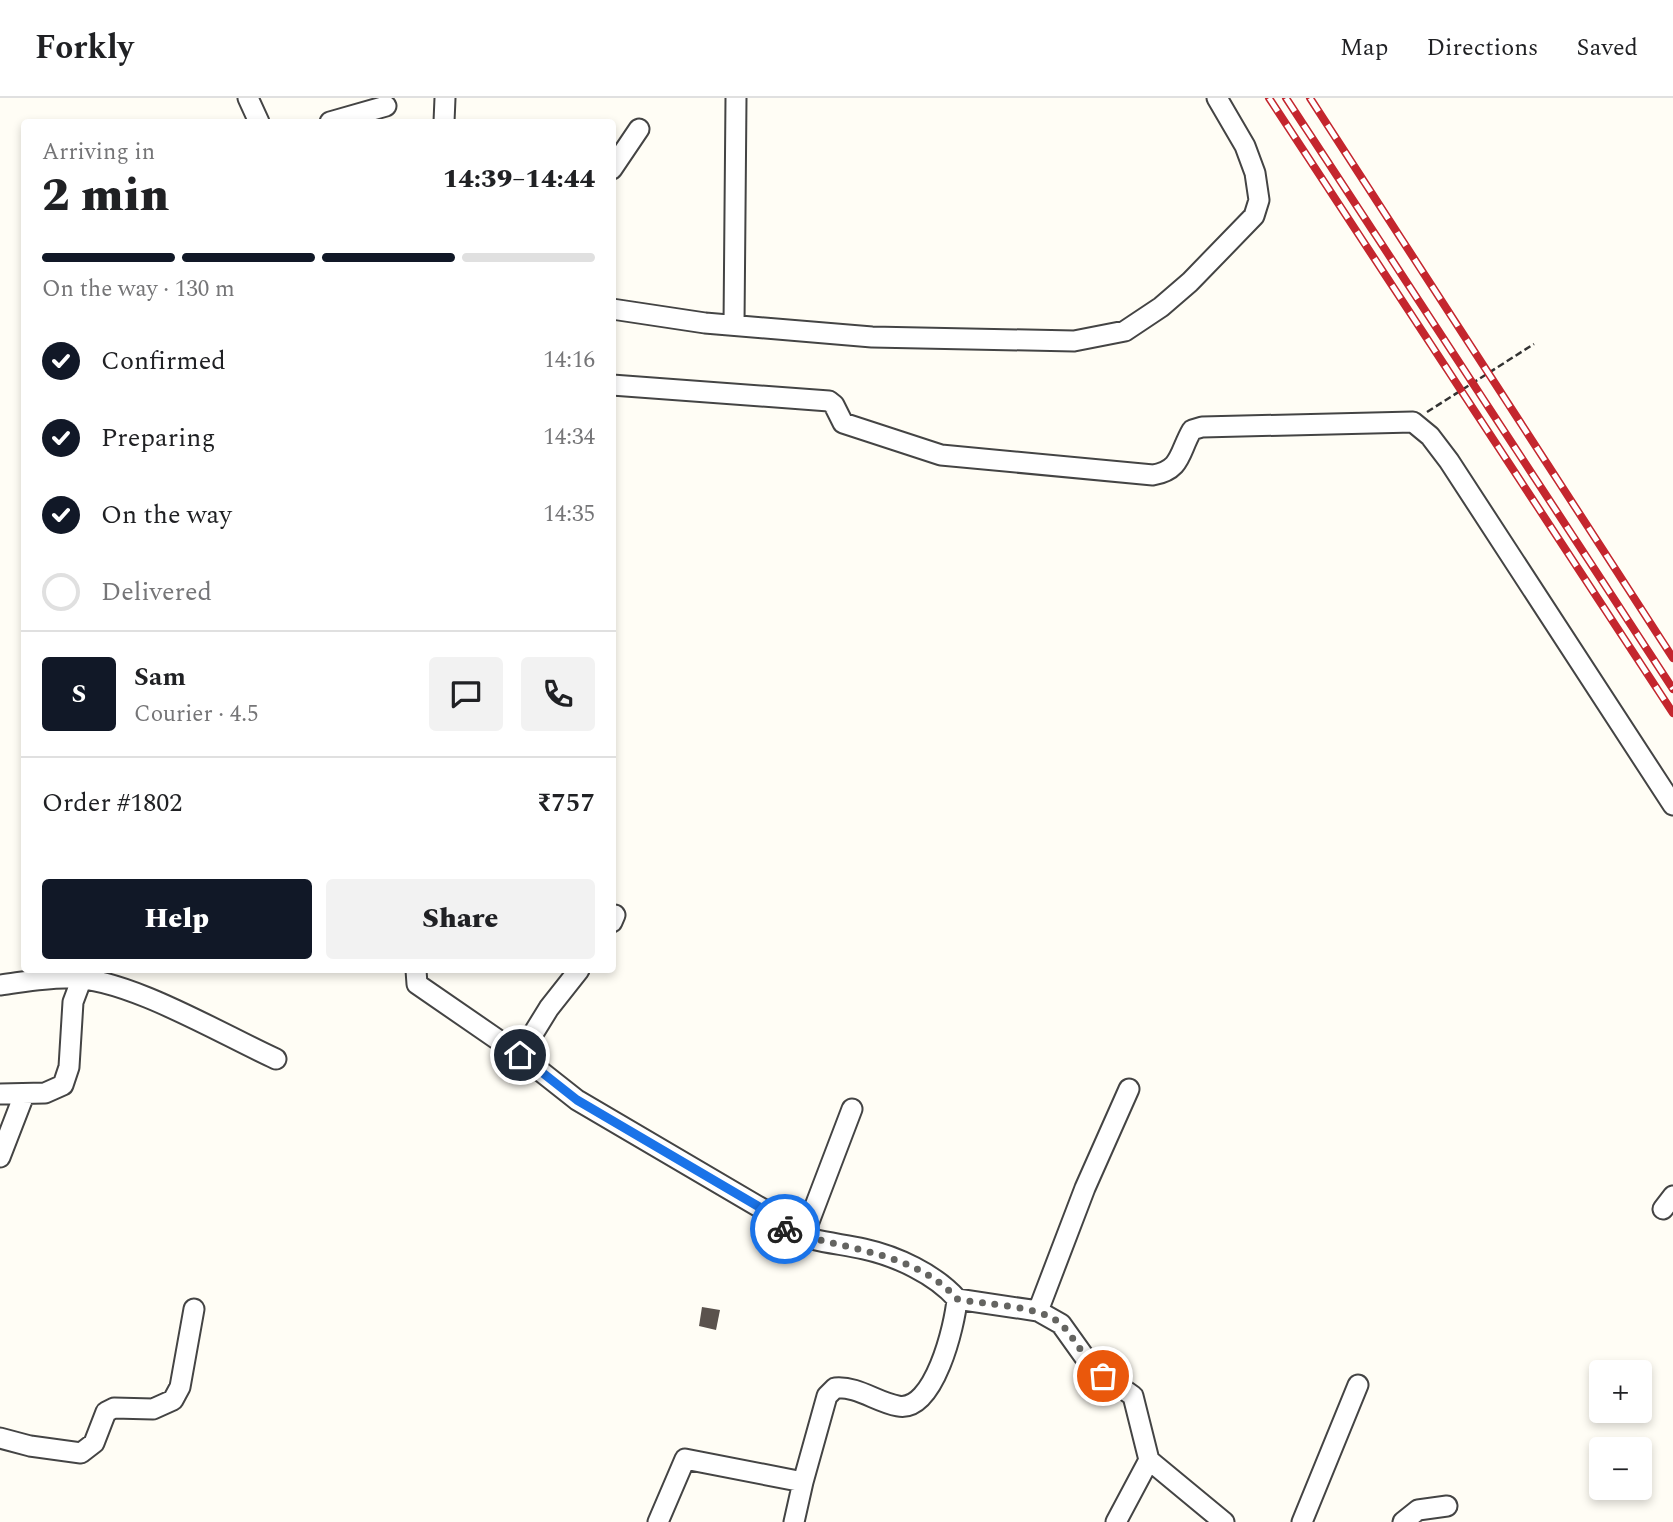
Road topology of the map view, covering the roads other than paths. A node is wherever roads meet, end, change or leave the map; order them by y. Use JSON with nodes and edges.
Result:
{"nodes":[{"id":1,"x":248,"y":98,"type":"edge"},
{"id":2,"x":445,"y":98,"type":"edge"},
{"id":3,"x":736,"y":98,"type":"edge"},
{"id":4,"x":1216,"y":98,"type":"edge"},
{"id":5,"x":387,"y":109,"type":"edge"},
{"id":6,"x":258,"y":119,"type":"edge"},
{"id":7,"x":343,"y":119,"type":"edge"},
{"id":8,"x":444,"y":119,"type":"edge"},
{"id":9,"x":639,"y":129,"type":"dead end"},
{"id":10,"x":616,"y":163,"type":"edge"},
{"id":11,"x":616,"y":310,"type":"edge"},
{"id":12,"x":734,"y":325,"type":"junction"},
{"id":13,"x":616,"y":385,"type":"edge"},
{"id":14,"x":1673,"y":805,"type":"edge"},
{"id":15,"x":416,"y":973,"type":"edge"},
{"id":16,"x":577,"y":973,"type":"edge"},
{"id":17,"x":83,"y":974,"type":"edge"},
{"id":18,"x":0,"y":985,"type":"edge"},
{"id":19,"x":520,"y":1055,"type":"junction"},
{"id":20,"x":276,"y":1059,"type":"dead end"},
{"id":21,"x":1129,"y":1089,"type":"dead end"},
{"id":22,"x":0,"y":1094,"type":"edge"},
{"id":23,"x":24,"y":1095,"type":"junction"},
{"id":24,"x":852,"y":1109,"type":"dead end"},
{"id":25,"x":0,"y":1157,"type":"edge"},
{"id":26,"x":804,"y":1236,"type":"junction"},
{"id":27,"x":957,"y":1299,"type":"junction"},
{"id":28,"x":194,"y":1309,"type":"dead end"},
{"id":29,"x":1038,"y":1311,"type":"junction"},
{"id":30,"x":1358,"y":1385,"type":"dead end"},
{"id":31,"x":0,"y":1438,"type":"edge"},
{"id":32,"x":1149,"y":1460,"type":"junction"},
{"id":33,"x":803,"y":1482,"type":"junction"},
{"id":34,"x":1447,"y":1506,"type":"dead end"},
{"id":35,"x":658,"y":1522,"type":"edge"},
{"id":36,"x":793,"y":1522,"type":"edge"},
{"id":37,"x":1116,"y":1522,"type":"edge"},
{"id":38,"x":1224,"y":1522,"type":"edge"},
{"id":39,"x":1302,"y":1522,"type":"edge"},
{"id":40,"x":1403,"y":1522,"type":"edge"}],
"edges":[{"from":1,"to":6,"type":"street"},
{"from":2,"to":8,"type":"street"},
{"from":3,"to":12,"type":"street"},
{"from":4,"to":12,"type":"street"},
{"from":5,"to":7,"type":"street"},
{"from":9,"to":10,"type":"street"},
{"from":11,"to":12,"type":"street"},
{"from":13,"to":14,"type":"street"},
{"from":15,"to":19,"type":"street"},
{"from":16,"to":19,"type":"street"},
{"from":17,"to":18,"type":"street"},
{"from":17,"to":20,"type":"street"},
{"from":17,"to":23,"type":"street"},
{"from":19,"to":26,"type":"street"},
{"from":21,"to":29,"type":"street"},
{"from":22,"to":23,"type":"street"},
{"from":23,"to":25,"type":"street"},
{"from":24,"to":26,"type":"street"},
{"from":26,"to":27,"type":"street"},
{"from":27,"to":29,"type":"street"},
{"from":27,"to":33,"type":"street"},
{"from":28,"to":31,"type":"street"},
{"from":29,"to":32,"type":"street"},
{"from":30,"to":39,"type":"street"},
{"from":32,"to":37,"type":"street"},
{"from":32,"to":38,"type":"street"},
{"from":33,"to":35,"type":"street"},
{"from":33,"to":36,"type":"street"},
{"from":34,"to":40,"type":"street"}]}
